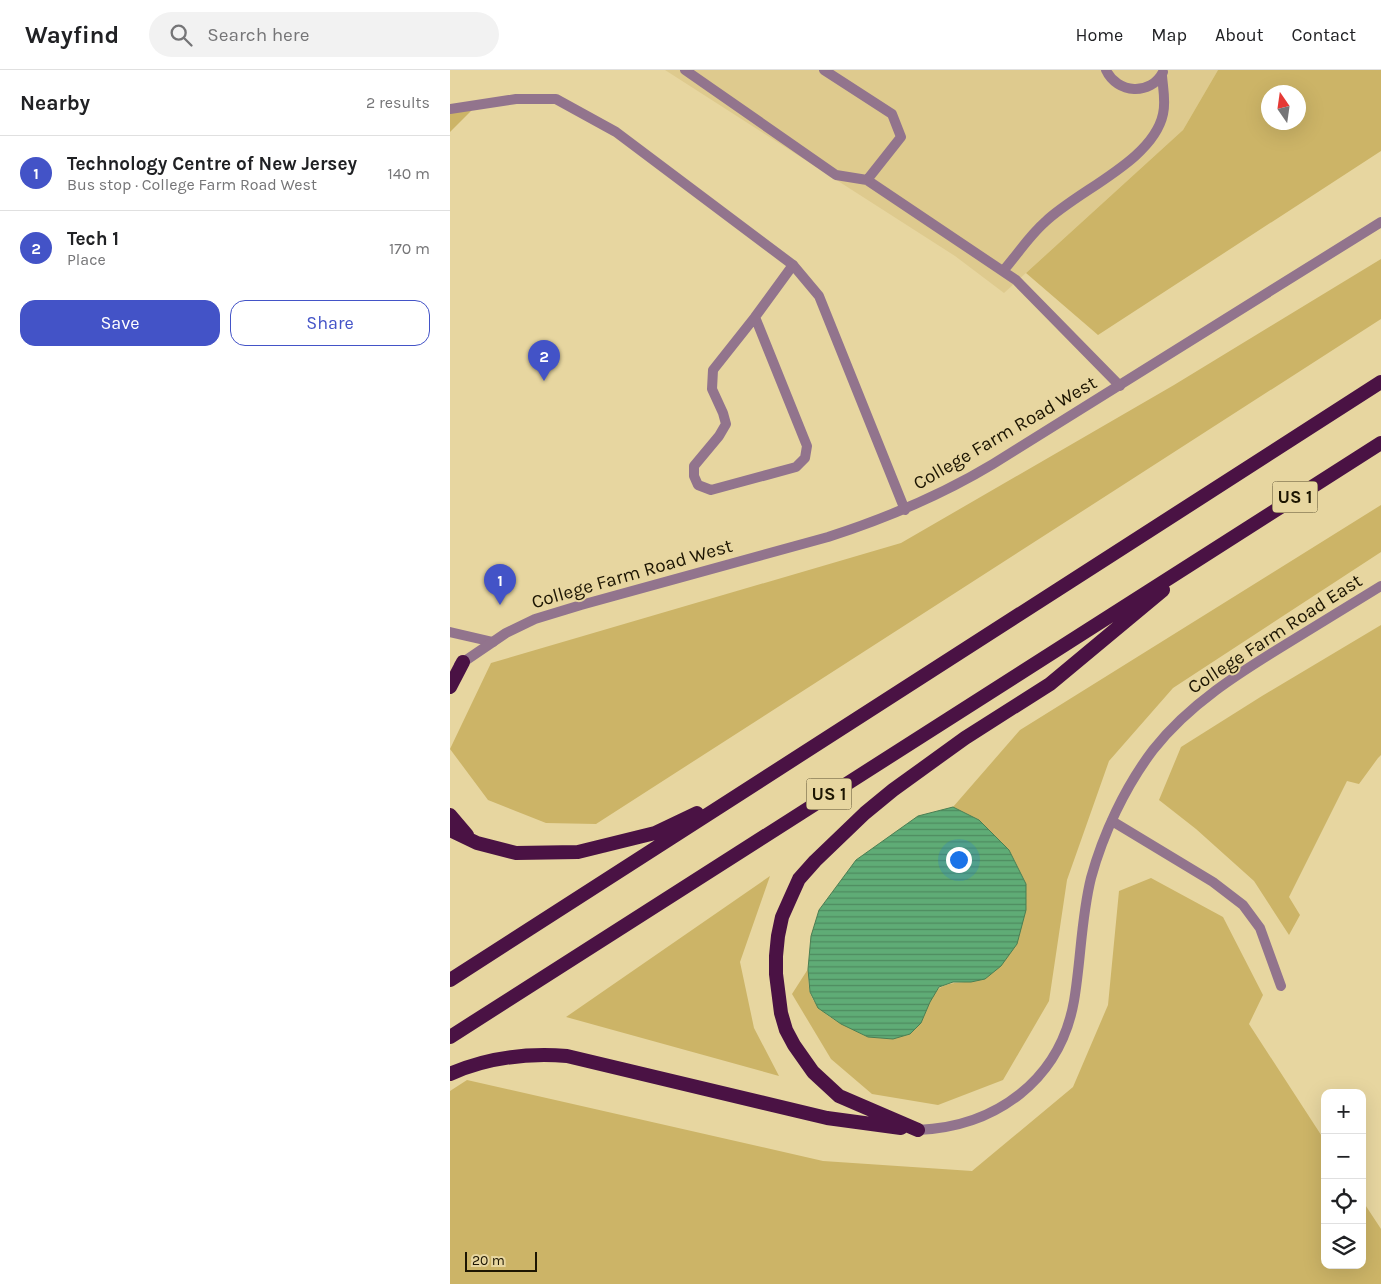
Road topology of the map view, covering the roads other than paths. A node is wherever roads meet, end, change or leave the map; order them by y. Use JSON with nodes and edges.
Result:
{"nodes":[{"id":1,"x":685,"y":70,"type":"edge"},
{"id":2,"x":824,"y":70,"type":"edge"},
{"id":3,"x":1106,"y":70,"type":"edge"},
{"id":4,"x":1163,"y":73,"type":"edge"},
{"id":5,"x":450,"y":109,"type":"edge"},
{"id":6,"x":867,"y":180,"type":"junction"},
{"id":7,"x":1381,"y":222,"type":"edge"},
{"id":8,"x":793,"y":265,"type":"junction"},
{"id":9,"x":1003,"y":271,"type":"junction"},
{"id":10,"x":755,"y":317,"type":"junction"},
{"id":11,"x":1381,"y":382,"type":"edge"},
{"id":12,"x":1120,"y":386,"type":"junction"},
{"id":13,"x":1381,"y":443,"type":"edge"},
{"id":14,"x":905,"y":510,"type":"junction"},
{"id":15,"x":1209,"y":552,"type":"junction"},
{"id":16,"x":1381,"y":586,"type":"edge"},
{"id":17,"x":450,"y":632,"type":"edge"},
{"id":18,"x":493,"y":642,"type":"junction"},
{"id":19,"x":463,"y":662,"type":"junction"},
{"id":20,"x":450,"y":673,"type":"edge"},
{"id":21,"x":450,"y":687,"type":"edge"},
{"id":22,"x":744,"y":792,"type":"junction"},
{"id":23,"x":450,"y":815,"type":"edge"},
{"id":24,"x":1112,"y":821,"type":"junction"},
{"id":25,"x":450,"y":830,"type":"edge"},
{"id":26,"x":477,"y":843,"type":"junction"},
{"id":27,"x":450,"y":980,"type":"edge"},
{"id":28,"x":1280,"y":986,"type":"dead end"},
{"id":29,"x":450,"y":1037,"type":"edge"},
{"id":30,"x":450,"y":1074,"type":"edge"},
{"id":31,"x":918,"y":1130,"type":"junction"}],
"edges":[{"from":1,"to":6,"type":"street"},
{"from":2,"to":6,"type":"street"},
{"from":3,"to":4,"type":"street"},
{"from":4,"to":9,"type":"street"},
{"from":5,"to":8,"type":"street"},
{"from":6,"to":9,"type":"street"},
{"from":7,"to":12,"type":"street","name":"College Farm Road West"},
{"from":8,"to":10,"type":"street"},
{"from":8,"to":14,"type":"street"},
{"from":9,"to":12,"type":"street"},
{"from":10,"to":10,"type":"street"},
{"from":11,"to":22,"type":"highway","number":"US 1"},
{"from":12,"to":14,"type":"street","name":"College Farm Road West"},
{"from":13,"to":15,"type":"highway","number":"US 1"},
{"from":14,"to":18,"type":"street","name":"College Farm Road West"},
{"from":15,"to":29,"type":"highway","number":"US 1"},
{"from":15,"to":31,"type":"highway"},
{"from":16,"to":24,"type":"street","name":"College Farm Road East"},
{"from":17,"to":18,"type":"street"},
{"from":18,"to":19,"type":"street","name":"College Farm Road West"},
{"from":19,"to":20,"type":"street","name":"College Farm Road West"},
{"from":19,"to":21,"type":"highway"},
{"from":22,"to":26,"type":"highway"},
{"from":22,"to":27,"type":"highway","number":"US 1"},
{"from":23,"to":26,"type":"highway"},
{"from":24,"to":28,"type":"street"},
{"from":24,"to":31,"type":"street","name":"College Farm Road East"},
{"from":25,"to":26,"type":"highway"},
{"from":30,"to":31,"type":"highway"}]}
